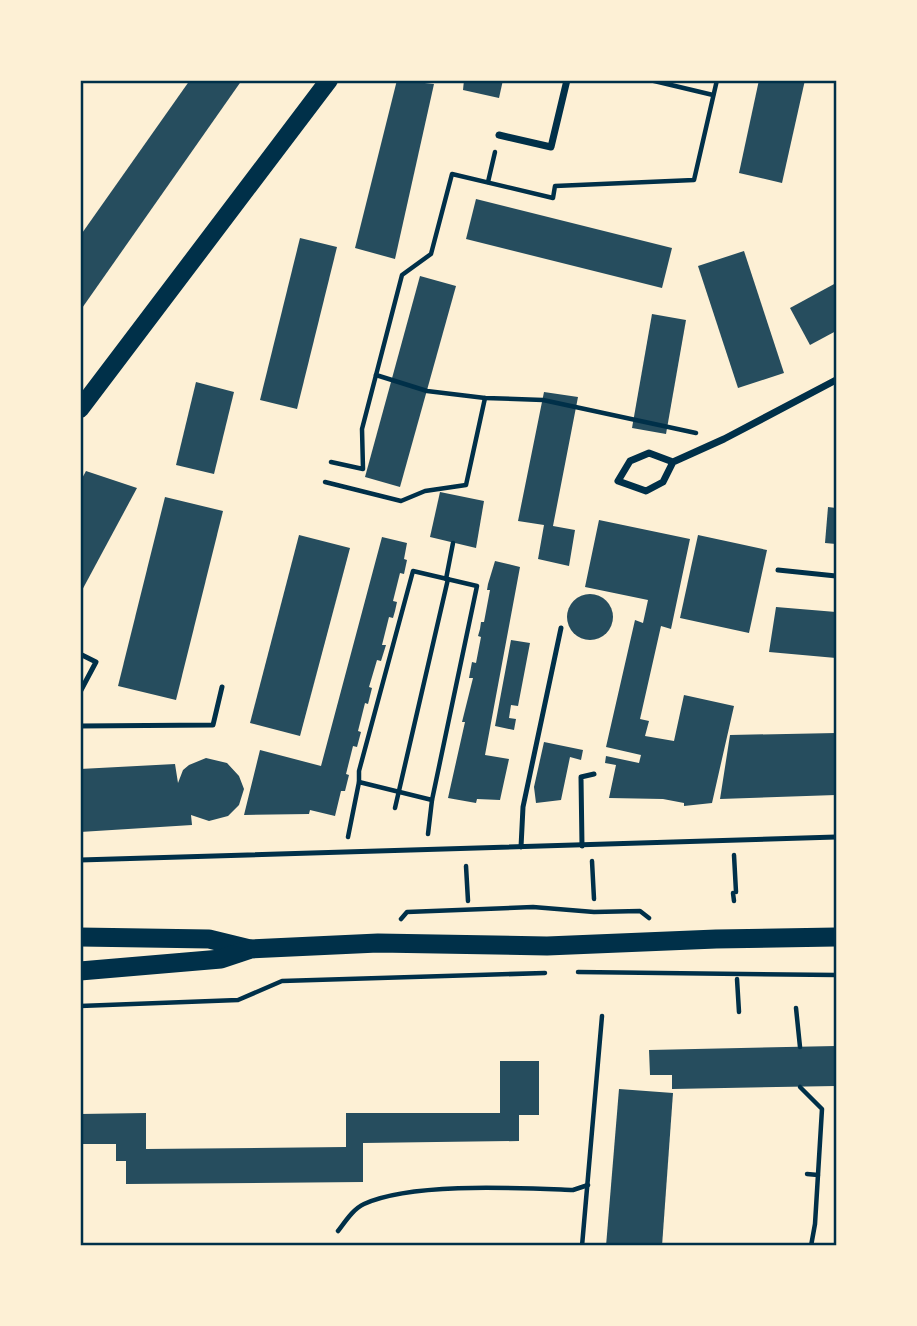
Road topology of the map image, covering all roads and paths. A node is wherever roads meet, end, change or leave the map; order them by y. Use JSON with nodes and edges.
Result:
{"nodes":[{"id":1,"x":329,"y":80,"type":"edge"},
{"id":2,"x":567,"y":80,"type":"edge"},
{"id":3,"x":650,"y":80,"type":"edge"},
{"id":4,"x":717,"y":80,"type":"edge"},
{"id":5,"x":713,"y":94,"type":"junction"},
{"id":6,"x":499,"y":135,"type":"joint"},
{"id":7,"x":488,"y":182,"type":"junction"},
{"id":8,"x":376,"y":375,"type":"junction"},
{"id":9,"x":836,"y":380,"type":"edge"},
{"id":10,"x":485,"y":398,"type":"junction"},
{"id":11,"x":80,"y":410,"type":"edge"},
{"id":12,"x":724,"y":439,"type":"junction"},
{"id":13,"x":331,"y":462,"type":"dead end"},
{"id":14,"x":673,"y":462,"type":"junction"},
{"id":15,"x":325,"y":482,"type":"dead end"},
{"id":16,"x":453,"y":543,"type":"dead end"},
{"id":17,"x":778,"y":570,"type":"dead end"},
{"id":18,"x":836,"y":576,"type":"edge"},
{"id":19,"x":447,"y":579,"type":"junction"},
{"id":20,"x":561,"y":628,"type":"dead end"},
{"id":21,"x":80,"y":654,"type":"edge"},
{"id":22,"x":222,"y":687,"type":"dead end"},
{"id":23,"x":80,"y":692,"type":"edge"},
{"id":24,"x":80,"y":726,"type":"edge"},
{"id":25,"x":594,"y":774,"type":"dead end"},
{"id":26,"x":359,"y":782,"type":"junction"},
{"id":27,"x":399,"y":792,"type":"junction"},
{"id":28,"x":432,"y":803,"type":"junction"},
{"id":29,"x":395,"y":808,"type":"dead end"},
{"id":30,"x":836,"y":836,"type":"edge"},
{"id":31,"x":582,"y":846,"type":"junction"},
{"id":32,"x":466,"y":847,"type":"junction"},
{"id":33,"x":521,"y":847,"type":"junction"},
{"id":34,"x":427,"y":849,"type":"junction"},
{"id":35,"x":348,"y":852,"type":"junction"},
{"id":36,"x":80,"y":860,"type":"edge"},
{"id":37,"x":592,"y":860,"type":"dead end"},
{"id":38,"x":733,"y":893,"type":"dead end"},
{"id":39,"x":594,"y":899,"type":"dead end"},
{"id":40,"x":468,"y":901,"type":"dead end"},
{"id":41,"x":734,"y":901,"type":"dead end"},
{"id":42,"x":80,"y":937,"type":"edge"},
{"id":43,"x":836,"y":937,"type":"edge"},
{"id":44,"x":675,"y":941,"type":"junction"},
{"id":45,"x":378,"y":943,"type":"junction"},
{"id":46,"x":251,"y":950,"type":"junction"},
{"id":47,"x":80,"y":971,"type":"edge"},
{"id":48,"x":554,"y":972,"type":"dead end"},
{"id":49,"x":568,"y":972,"type":"dead end"},
{"id":50,"x":836,"y":975,"type":"edge"},
{"id":51,"x":737,"y":979,"type":"dead end"},
{"id":52,"x":80,"y":1006,"type":"edge"},
{"id":53,"x":796,"y":1008,"type":"dead end"},
{"id":54,"x":739,"y":1013,"type":"dead end"},
{"id":55,"x":602,"y":1016,"type":"dead end"},
{"id":56,"x":800,"y":1047,"type":"dead end"},
{"id":57,"x":800,"y":1087,"type":"dead end"},
{"id":58,"x":807,"y":1174,"type":"dead end"},
{"id":59,"x":818,"y":1175,"type":"junction"},
{"id":60,"x":588,"y":1185,"type":"junction"},
{"id":61,"x":338,"y":1231,"type":"dead end"},
{"id":62,"x":582,"y":1245,"type":"edge"},
{"id":63,"x":811,"y":1245,"type":"edge"}],
"edges":[{"from":1,"to":11,"type":"main road"},
{"from":2,"to":6,"type":"street"},
{"from":3,"to":5,"type":"path"},
{"from":4,"to":5,"type":"path"},
{"from":5,"to":7,"type":"path"},
{"from":6,"to":7,"type":"path"},
{"from":7,"to":8,"type":"path"},
{"from":8,"to":10,"type":"path"},
{"from":8,"to":13,"type":"path"},
{"from":9,"to":12,"type":"street"},
{"from":10,"to":12,"type":"path"},
{"from":10,"to":15,"type":"path"},
{"from":12,"to":14,"type":"street"},
{"from":14,"to":14,"type":"street"},
{"from":16,"to":19,"type":"path"},
{"from":17,"to":18,"type":"lane"},
{"from":19,"to":26,"type":"path"},
{"from":19,"to":27,"type":"path"},
{"from":19,"to":28,"type":"path"},
{"from":20,"to":33,"type":"lane"},
{"from":21,"to":23,"type":"lane"},
{"from":22,"to":24,"type":"lane"},
{"from":25,"to":31,"type":"lane"},
{"from":26,"to":27,"type":"path"},
{"from":26,"to":35,"type":"path"},
{"from":27,"to":28,"type":"path"},
{"from":27,"to":29,"type":"path"},
{"from":28,"to":34,"type":"path"},
{"from":30,"to":31,"type":"lane"},
{"from":31,"to":33,"type":"lane"},
{"from":32,"to":33,"type":"lane"},
{"from":32,"to":34,"type":"lane"},
{"from":32,"to":40,"type":"path"},
{"from":34,"to":35,"type":"lane"},
{"from":35,"to":36,"type":"lane"},
{"from":37,"to":39,"type":"path"},
{"from":38,"to":41,"type":"path"},
{"from":42,"to":46,"type":"highway"},
{"from":43,"to":44,"type":"highway"},
{"from":44,"to":45,"type":"highway"},
{"from":44,"to":45,"type":"path"},
{"from":45,"to":46,"type":"highway"},
{"from":46,"to":47,"type":"highway"},
{"from":48,"to":52,"type":"path"},
{"from":49,"to":50,"type":"path"},
{"from":51,"to":54,"type":"path"},
{"from":53,"to":56,"type":"path"},
{"from":55,"to":60,"type":"path"},
{"from":57,"to":59,"type":"path"},
{"from":58,"to":59,"type":"path"},
{"from":59,"to":63,"type":"path"},
{"from":60,"to":61,"type":"path"},
{"from":60,"to":62,"type":"path"}]}
